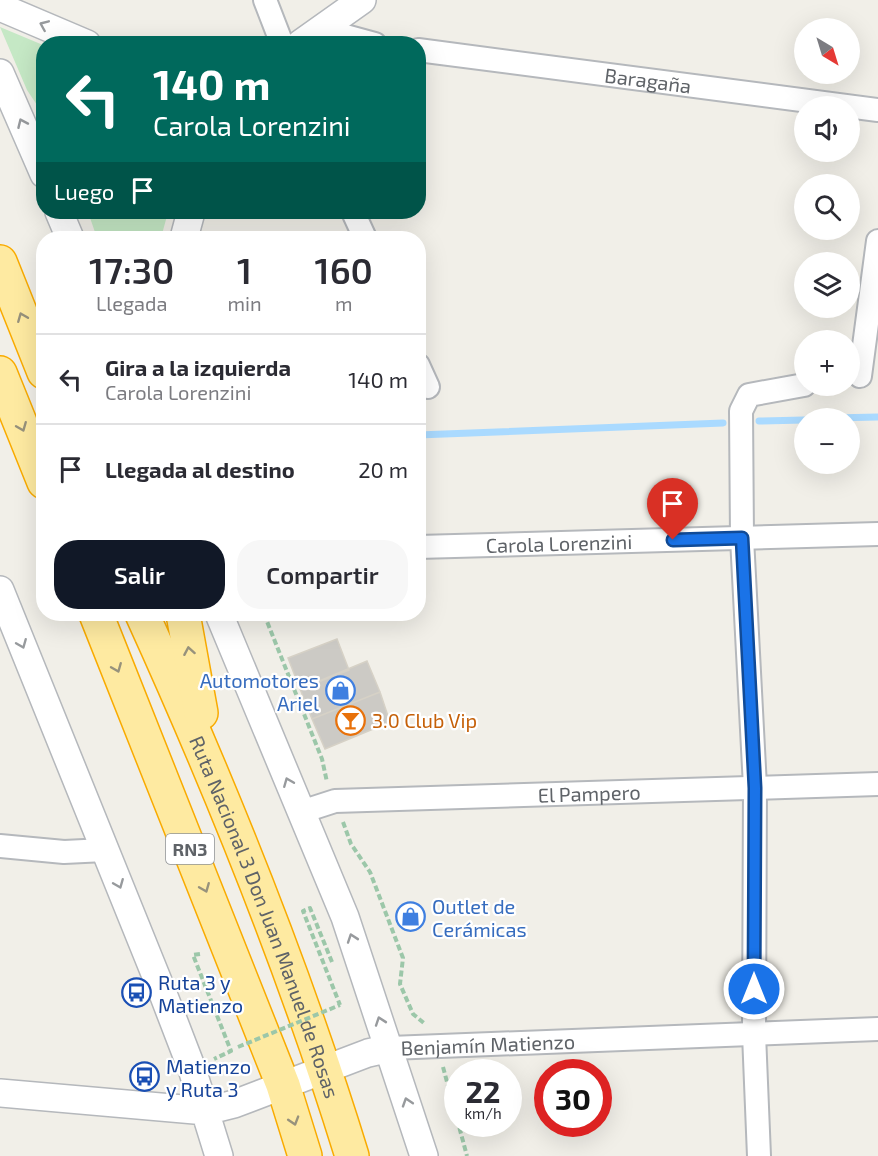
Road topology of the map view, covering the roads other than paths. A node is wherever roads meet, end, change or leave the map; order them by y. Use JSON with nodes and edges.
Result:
{"nodes":[{"id":1,"x":265,"y":0,"type":"edge"},
{"id":2,"x":362,"y":0,"type":"edge"},
{"id":3,"x":0,"y":7,"type":"edge"},
{"id":4,"x":68,"y":36,"type":"edge"},
{"id":5,"x":279,"y":36,"type":"edge"},
{"id":6,"x":310,"y":36,"type":"edge"},
{"id":7,"x":426,"y":51,"type":"edge"},
{"id":8,"x":0,"y":74,"type":"edge"},
{"id":9,"x":878,"y":110,"type":"edge"},
{"id":10,"x":36,"y":156,"type":"edge"},
{"id":11,"x":878,"y":241,"type":"edge"},
{"id":12,"x":0,"y":262,"type":"edge"},
{"id":13,"x":36,"y":352,"type":"edge"},
{"id":14,"x":0,"y":373,"type":"edge"},
{"id":15,"x":862,"y":377,"type":"edge"},
{"id":16,"x":426,"y":383,"type":"edge"},
{"id":17,"x":428,"y":387,"type":"dead end"},
{"id":18,"x":794,"y":387,"type":"edge"},
{"id":19,"x":36,"y":462,"type":"edge"},
{"id":20,"x":878,"y":534,"type":"edge"},
{"id":21,"x":742,"y":538,"type":"junction"},
{"id":22,"x":426,"y":547,"type":"edge"},
{"id":23,"x":0,"y":590,"type":"edge"},
{"id":24,"x":99,"y":621,"type":"edge"},
{"id":25,"x":145,"y":621,"type":"edge"},
{"id":26,"x":184,"y":621,"type":"edge"},
{"id":27,"x":222,"y":621,"type":"edge"},
{"id":28,"x":878,"y":784,"type":"edge"},
{"id":29,"x":755,"y":788,"type":"junction"},
{"id":30,"x":218,"y":790,"type":"junction"},
{"id":31,"x":301,"y":812,"type":"junction"},
{"id":32,"x":0,"y":846,"type":"edge"},
{"id":33,"x":105,"y":850,"type":"junction"},
{"id":34,"x":878,"y":1029,"type":"edge"},
{"id":35,"x":754,"y":1034,"type":"junction"},
{"id":36,"x":390,"y":1048,"type":"junction"},
{"id":37,"x":326,"y":1070,"type":"junction"},
{"id":38,"x":283,"y":1085,"type":"junction"},
{"id":39,"x":0,"y":1093,"type":"edge"},
{"id":40,"x":206,"y":1111,"type":"junction"},
{"id":41,"x":219,"y":1156,"type":"edge"},
{"id":42,"x":305,"y":1156,"type":"edge"},
{"id":43,"x":352,"y":1156,"type":"edge"},
{"id":44,"x":424,"y":1156,"type":"edge"},
{"id":45,"x":759,"y":1156,"type":"edge"}],
"edges":[{"from":1,"to":5,"type":"street"},
{"from":2,"to":6,"type":"street"},
{"from":4,"to":3,"type":"street","one_way":true},
{"from":7,"to":9,"type":"street","name":"Baragaña"},
{"from":10,"to":8,"type":"street","one_way":true},
{"from":11,"to":15,"type":"street"},
{"from":13,"to":12,"type":"highway","one_way":true},
{"from":14,"to":19,"type":"highway","one_way":true},
{"from":16,"to":17,"type":"street"},
{"from":18,"to":21,"type":"street"},
{"from":20,"to":21,"type":"street","name":"Carola Lorenzini"},
{"from":21,"to":22,"type":"street","name":"Carola Lorenzini"},
{"from":21,"to":29,"type":"street"},
{"from":23,"to":33,"type":"street","one_way":true},
{"from":24,"to":38,"type":"highway","number":"RN3","one_way":true},
{"from":25,"to":30,"type":"highway","name":"Ruta Nacional 3 Don Juan Manuel de Rosas","number":"RN3"},
{"from":30,"to":26,"type":"highway","one_way":true},
{"from":31,"to":27,"type":"street","one_way":true},
{"from":28,"to":29,"type":"street","name":"El Pampero"},
{"from":29,"to":31,"type":"street","name":"El Pampero"},
{"from":29,"to":35,"type":"street"},
{"from":30,"to":37,"type":"highway","name":"Ruta Nacional 3 Don Juan Manuel de Rosas","number":"RN3"},
{"from":36,"to":31,"type":"street","one_way":true},
{"from":32,"to":33,"type":"street"},
{"from":33,"to":40,"type":"street","one_way":true},
{"from":34,"to":35,"type":"street","name":"Benjamín Matienzo"},
{"from":35,"to":36,"type":"street","name":"Benjamín Matienzo"},
{"from":35,"to":45,"type":"street"},
{"from":36,"to":37,"type":"street","name":"Benjamín Matienzo"},
{"from":44,"to":36,"type":"street","one_way":true},
{"from":37,"to":38,"type":"street","name":"Benjamín Matienzo"},
{"from":37,"to":43,"type":"highway","name":"Ruta Nacional 3 Don Juan Manuel de Rosas","number":"RN3"},
{"from":38,"to":40,"type":"street","name":"Benjamín Matienzo"},
{"from":38,"to":42,"type":"highway","number":"RN3","one_way":true},
{"from":39,"to":40,"type":"street","name":"Benjamín Matienzo"},
{"from":40,"to":41,"type":"street"}]}
